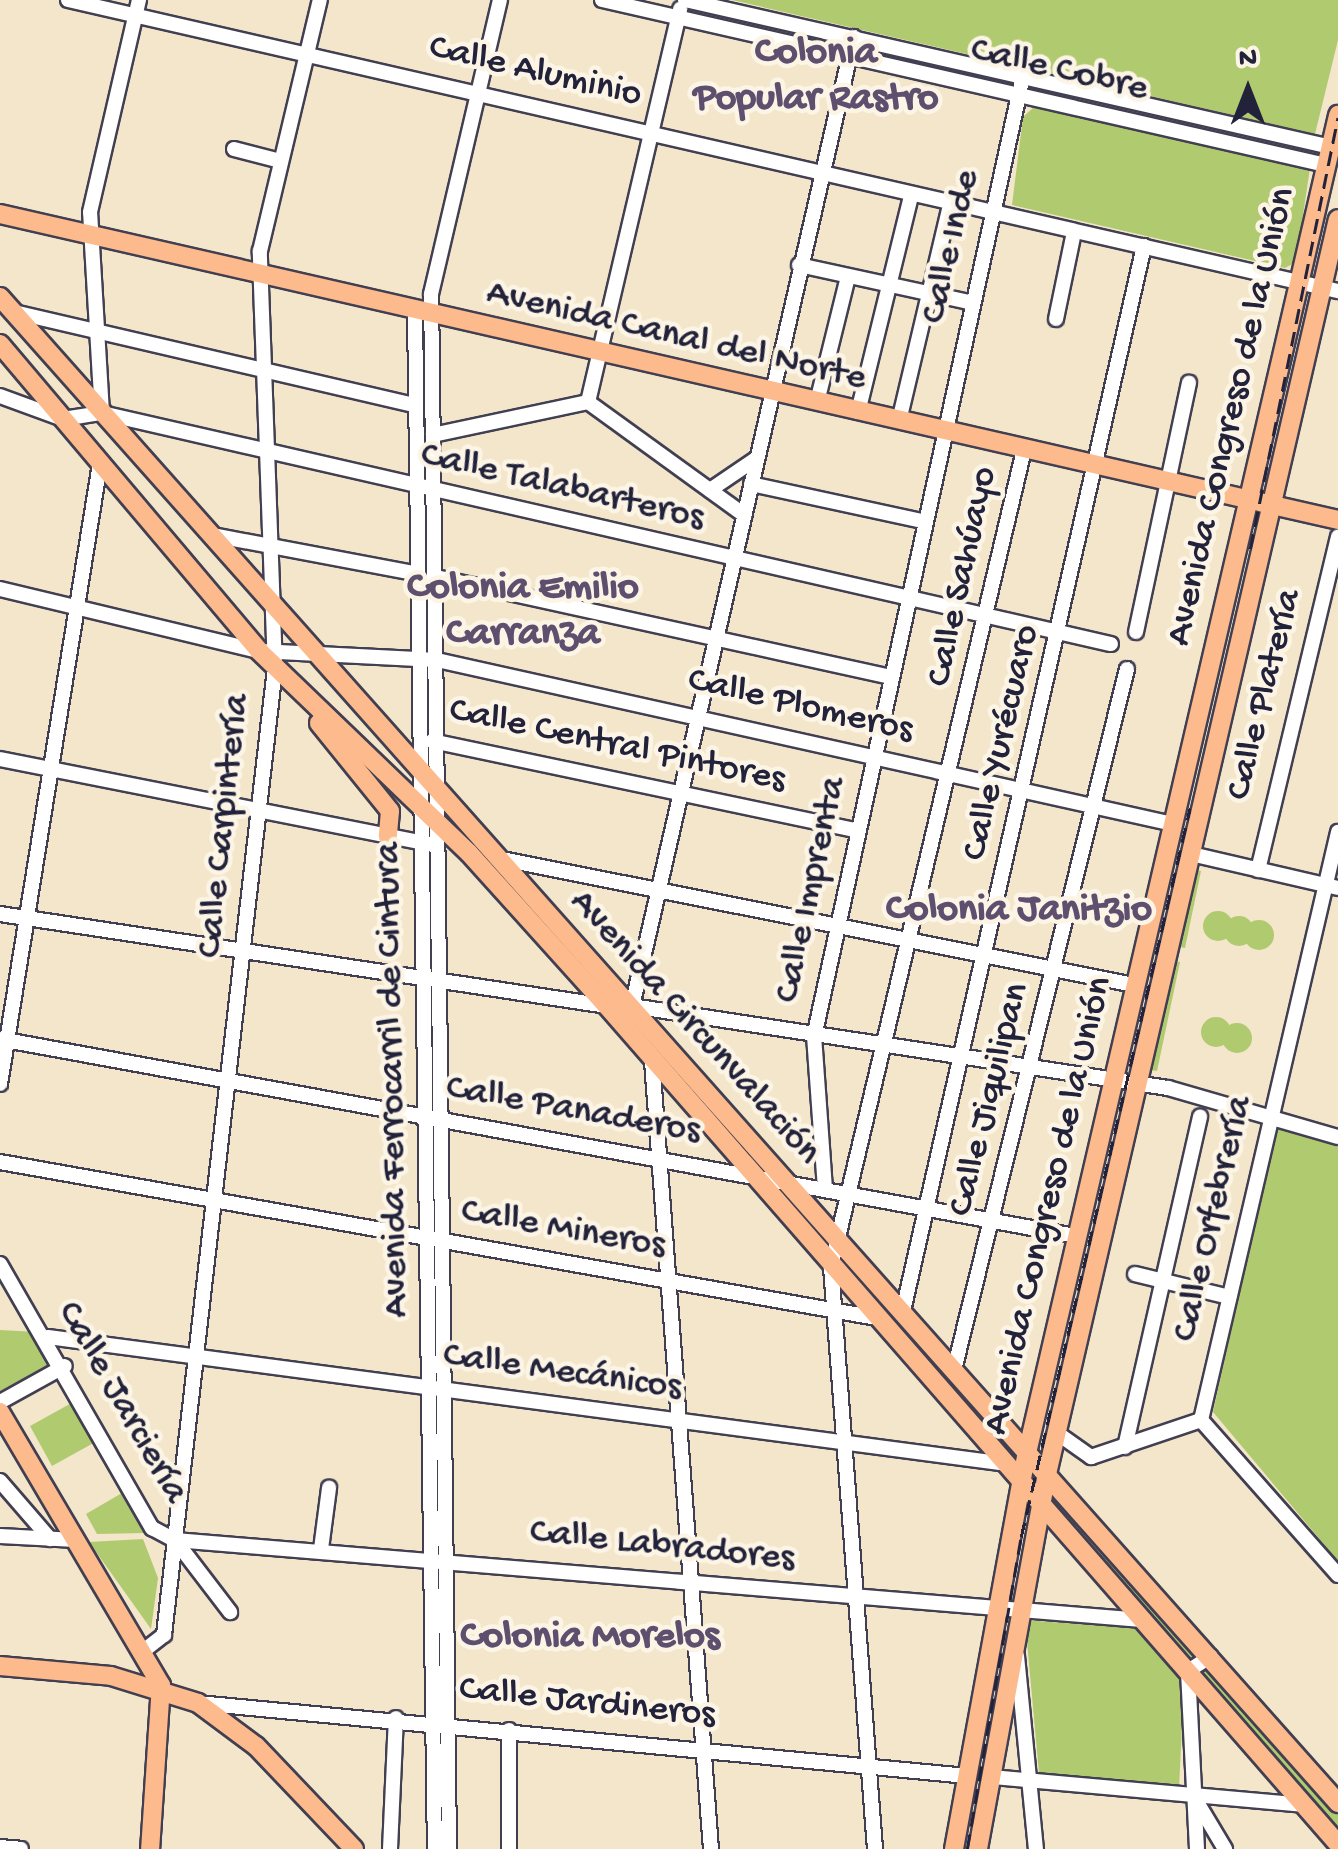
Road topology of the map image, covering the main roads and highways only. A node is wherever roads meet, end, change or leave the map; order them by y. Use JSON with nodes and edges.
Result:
{"nodes":[{"id":1,"x":1338,"y":115,"type":"edge"},
{"id":2,"x":0,"y":214,"type":"edge"},
{"id":3,"x":1338,"y":219,"type":"edge"},
{"id":4,"x":1330,"y":290,"type":"edge"},
{"id":5,"x":0,"y":297,"type":"edge"},
{"id":6,"x":0,"y":344,"type":"edge"},
{"id":7,"x":1243,"y":499,"type":"junction"},
{"id":8,"x":1271,"y":506,"type":"junction"},
{"id":9,"x":1338,"y":520,"type":"edge"},
{"id":10,"x":302,"y":698,"type":"junction"},
{"id":11,"x":403,"y":752,"type":"junction"},
{"id":12,"x":376,"y":765,"type":"junction"},
{"id":13,"x":388,"y":836,"type":"road end"},
{"id":14,"x":0,"y":1412,"type":"edge"},
{"id":15,"x":1027,"y":1453,"type":"junction"},
{"id":16,"x":1048,"y":1474,"type":"junction"},
{"id":17,"x":1021,"y":1482,"type":"junction"},
{"id":18,"x":1040,"y":1507,"type":"junction"},
{"id":19,"x":0,"y":1666,"type":"edge"},
{"id":20,"x":161,"y":1685,"type":"junction"},
{"id":21,"x":1338,"y":1802,"type":"edge"},
{"id":22,"x":1338,"y":1844,"type":"edge"},
{"id":23,"x":347,"y":1845,"type":"edge"},
{"id":24,"x":150,"y":1849,"type":"edge"},
{"id":25,"x":954,"y":1849,"type":"edge"},
{"id":26,"x":978,"y":1849,"type":"edge"}],
"edges":[{"from":1,"to":7,"type":"main road","name":"Avenida Congreso de la Unión"},
{"from":2,"to":7,"type":"main road","name":"Avenida Canal del Norte"},
{"from":3,"to":4,"type":"main road","name":"Avenida Congreso de la Unión"},
{"from":4,"to":8,"type":"main road","name":"Avenida Congreso de la Unión"},
{"from":5,"to":11,"type":"main road","name":"Avenida Circunvalación"},
{"from":6,"to":10,"type":"main road","name":"Avenida Circunvalación"},
{"from":7,"to":8,"type":"main road","name":"Avenida Canal del Norte"},
{"from":7,"to":15,"type":"main road","name":"Avenida Congreso de la Unión"},
{"from":8,"to":9,"type":"main road","name":"Avenida Canal del Norte"},
{"from":8,"to":16,"type":"main road","name":"Avenida Congreso de la Unión"},
{"from":10,"to":12,"type":"main road","name":"Avenida Circunvalación"},
{"from":10,"to":13,"type":"main road"},
{"from":11,"to":12,"type":"main road"},
{"from":11,"to":15,"type":"main road","name":"Avenida Circunvalación"},
{"from":12,"to":17,"type":"main road","name":"Avenida Circunvalación"},
{"from":14,"to":20,"type":"main road"},
{"from":15,"to":16,"type":"main road","name":"Avenida Circunvalación"},
{"from":15,"to":17,"type":"main road","name":"Avenida Congreso de la Unión"},
{"from":16,"to":18,"type":"main road","name":"Avenida Congreso de la Unión"},
{"from":16,"to":21,"type":"main road","name":"Avenida Circunvalación"},
{"from":17,"to":18,"type":"main road","name":"Avenida Circunvalación"},
{"from":17,"to":25,"type":"main road","name":"Avenida Congreso de la Unión"},
{"from":18,"to":22,"type":"main road","name":"Avenida Circunvalación"},
{"from":18,"to":26,"type":"main road","name":"Avenida Congreso de la Unión"},
{"from":19,"to":20,"type":"main road"},
{"from":20,"to":23,"type":"main road"},
{"from":20,"to":24,"type":"main road"}]}
